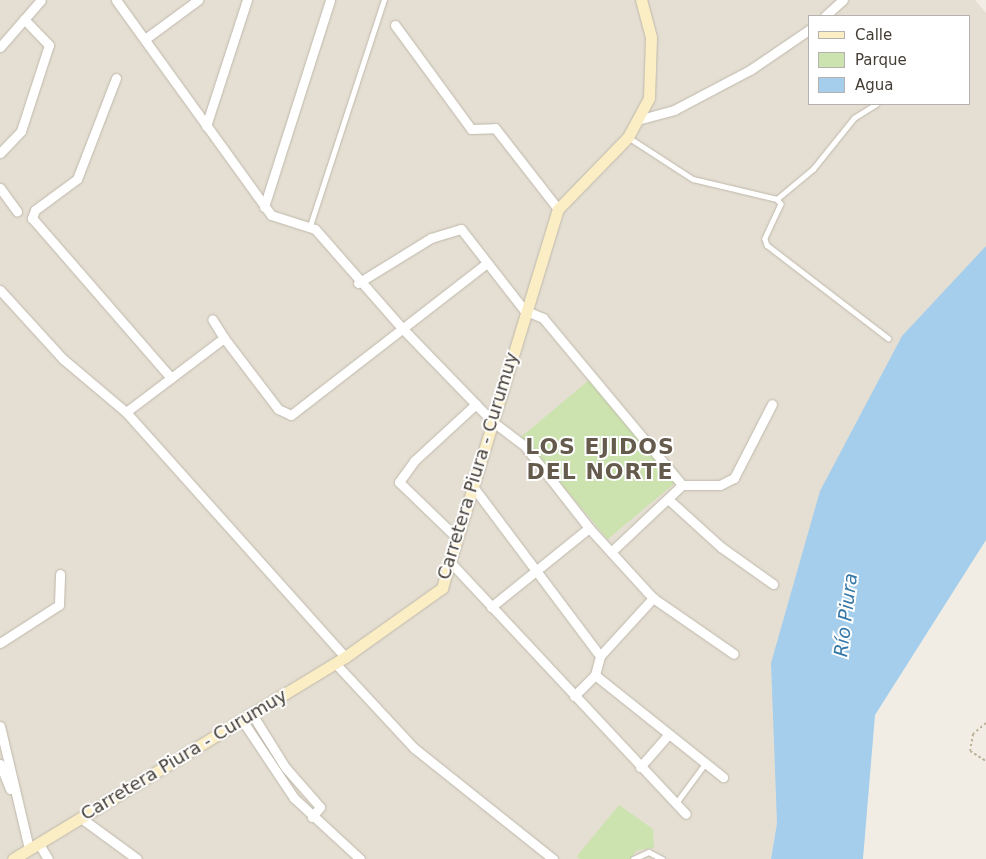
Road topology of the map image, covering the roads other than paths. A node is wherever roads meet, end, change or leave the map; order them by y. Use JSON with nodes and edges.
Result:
{"nodes":[{"id":1,"x":41,"y":0,"type":"edge"},
{"id":2,"x":116,"y":0,"type":"edge"},
{"id":3,"x":198,"y":0,"type":"edge"},
{"id":4,"x":248,"y":0,"type":"edge"},
{"id":5,"x":330,"y":0,"type":"edge"},
{"id":6,"x":384,"y":0,"type":"edge"},
{"id":7,"x":641,"y":0,"type":"edge"},
{"id":8,"x":844,"y":0,"type":"edge"},
{"id":9,"x":825,"y":15,"type":"edge"},
{"id":10,"x":24,"y":20,"type":"junction"},
{"id":11,"x":395,"y":25,"type":"dead end"},
{"id":12,"x":808,"y":30,"type":"edge"},
{"id":13,"x":145,"y":39,"type":"junction"},
{"id":14,"x":0,"y":47,"type":"edge"},
{"id":15,"x":116,"y":78,"type":"dead end"},
{"id":16,"x":874,"y":105,"type":"edge"},
{"id":17,"x":641,"y":119,"type":"junction"},
{"id":18,"x":206,"y":126,"type":"junction"},
{"id":19,"x":628,"y":137,"type":"junction"},
{"id":20,"x":0,"y":153,"type":"edge"},
{"id":21,"x":0,"y":188,"type":"edge"},
{"id":22,"x":777,"y":199,"type":"junction"},
{"id":23,"x":264,"y":207,"type":"junction"},
{"id":24,"x":558,"y":209,"type":"junction"},
{"id":25,"x":17,"y":211,"type":"dead end"},
{"id":26,"x":310,"y":226,"type":"junction"},
{"id":27,"x":487,"y":263,"type":"junction"},
{"id":28,"x":358,"y":283,"type":"junction"},
{"id":29,"x":0,"y":290,"type":"edge"},
{"id":30,"x":524,"y":310,"type":"junction"},
{"id":31,"x":212,"y":319,"type":"dead end"},
{"id":32,"x":400,"y":327,"type":"junction"},
{"id":33,"x":224,"y":338,"type":"junction"},
{"id":34,"x":888,"y":338,"type":"dead end"},
{"id":35,"x":172,"y":378,"type":"junction"},
{"id":36,"x":476,"y":404,"type":"junction"},
{"id":37,"x":772,"y":404,"type":"dead end"},
{"id":38,"x":126,"y":412,"type":"junction"},
{"id":39,"x":493,"y":422,"type":"junction"},
{"id":40,"x":682,"y":485,"type":"junction"},
{"id":41,"x":474,"y":488,"type":"junction"},
{"id":42,"x":668,"y":499,"type":"junction"},
{"id":43,"x":589,"y":528,"type":"junction"},
{"id":44,"x":458,"y":539,"type":"junction"},
{"id":45,"x":611,"y":552,"type":"junction"},
{"id":46,"x":452,"y":564,"type":"junction"},
{"id":47,"x":537,"y":571,"type":"junction"},
{"id":48,"x":60,"y":574,"type":"dead end"},
{"id":49,"x":773,"y":584,"type":"dead end"},
{"id":50,"x":653,"y":598,"type":"junction"},
{"id":51,"x":491,"y":608,"type":"junction"},
{"id":52,"x":0,"y":643,"type":"edge"},
{"id":53,"x":734,"y":654,"type":"dead end"},
{"id":54,"x":600,"y":656,"type":"junction"},
{"id":55,"x":340,"y":660,"type":"junction"},
{"id":56,"x":595,"y":676,"type":"junction"},
{"id":57,"x":574,"y":696,"type":"junction"},
{"id":58,"x":247,"y":717,"type":"junction"},
{"id":59,"x":0,"y":726,"type":"edge"},
{"id":60,"x":668,"y":735,"type":"junction"},
{"id":61,"x":0,"y":764,"type":"edge"},
{"id":62,"x":704,"y":765,"type":"junction"},
{"id":63,"x":640,"y":767,"type":"junction"},
{"id":64,"x":285,"y":768,"type":"junction"},
{"id":65,"x":276,"y":774,"type":"junction"},
{"id":66,"x":723,"y":777,"type":"dead end"},
{"id":67,"x":675,"y":804,"type":"junction"},
{"id":68,"x":686,"y":814,"type":"dead end"},
{"id":69,"x":21,"y":817,"type":"junction"},
{"id":70,"x":312,"y":817,"type":"junction"},
{"id":71,"x":82,"y":818,"type":"junction"},
{"id":72,"x":34,"y":846,"type":"junction"},
{"id":73,"x":553,"y":858,"type":"edge"},
{"id":74,"x":13,"y":859,"type":"edge"},
{"id":75,"x":48,"y":859,"type":"edge"},
{"id":76,"x":137,"y":859,"type":"edge"},
{"id":77,"x":360,"y":859,"type":"edge"},
{"id":78,"x":633,"y":859,"type":"edge"},
{"id":79,"x":662,"y":859,"type":"edge"}],
"edges":[{"from":1,"to":10,"type":"street"},
{"from":2,"to":13,"type":"street"},
{"from":3,"to":13,"type":"street"},
{"from":4,"to":18,"type":"street"},
{"from":5,"to":23,"type":"street"},
{"from":6,"to":26,"type":"lane"},
{"from":7,"to":17,"type":"main road","name":"Carretera Piura - Curumuy"},
{"from":8,"to":9,"type":"street"},
{"from":10,"to":14,"type":"street"},
{"from":10,"to":20,"type":"street"},
{"from":11,"to":24,"type":"street"},
{"from":12,"to":17,"type":"street"},
{"from":13,"to":18,"type":"street"},
{"from":15,"to":35,"type":"street"},
{"from":16,"to":22,"type":"lane"},
{"from":17,"to":19,"type":"main road","name":"Carretera Piura - Curumuy"},
{"from":18,"to":23,"type":"street"},
{"from":19,"to":22,"type":"lane"},
{"from":19,"to":24,"type":"main road","name":"Carretera Piura - Curumuy"},
{"from":21,"to":25,"type":"street"},
{"from":22,"to":34,"type":"lane"},
{"from":23,"to":26,"type":"street"},
{"from":24,"to":30,"type":"main road","name":"Carretera Piura - Curumuy"},
{"from":26,"to":28,"type":"street"},
{"from":27,"to":28,"type":"street"},
{"from":27,"to":30,"type":"street"},
{"from":27,"to":32,"type":"street"},
{"from":28,"to":32,"type":"street"},
{"from":29,"to":38,"type":"street"},
{"from":30,"to":39,"type":"main road","name":"Carretera Piura - Curumuy"},
{"from":30,"to":40,"type":"street"},
{"from":31,"to":33,"type":"street"},
{"from":32,"to":33,"type":"street"},
{"from":32,"to":36,"type":"street"},
{"from":33,"to":35,"type":"street"},
{"from":35,"to":38,"type":"street"},
{"from":36,"to":39,"type":"street"},
{"from":36,"to":44,"type":"street"},
{"from":37,"to":40,"type":"street"},
{"from":38,"to":55,"type":"street"},
{"from":39,"to":41,"type":"main road","name":"Carretera Piura - Curumuy"},
{"from":39,"to":43,"type":"street"},
{"from":40,"to":42,"type":"street"},
{"from":41,"to":44,"type":"main road","name":"Carretera Piura - Curumuy"},
{"from":41,"to":47,"type":"street"},
{"from":42,"to":45,"type":"street"},
{"from":42,"to":49,"type":"street"},
{"from":43,"to":45,"type":"street"},
{"from":43,"to":47,"type":"street"},
{"from":44,"to":46,"type":"main road","name":"Carretera Piura - Curumuy"},
{"from":45,"to":50,"type":"street"},
{"from":46,"to":51,"type":"street"},
{"from":46,"to":55,"type":"main road","name":"Carretera Piura - Curumuy"},
{"from":47,"to":51,"type":"street"},
{"from":47,"to":54,"type":"street"},
{"from":48,"to":52,"type":"street"},
{"from":50,"to":53,"type":"street"},
{"from":50,"to":54,"type":"street"},
{"from":51,"to":57,"type":"street"},
{"from":54,"to":56,"type":"street"},
{"from":55,"to":58,"type":"main road","name":"Carretera Piura - Curumuy"},
{"from":55,"to":73,"type":"street"},
{"from":56,"to":57,"type":"street"},
{"from":56,"to":60,"type":"street"},
{"from":57,"to":63,"type":"street"},
{"from":58,"to":64,"type":"street"},
{"from":58,"to":65,"type":"street"},
{"from":58,"to":71,"type":"main road","name":"Carretera Piura - Curumuy"},
{"from":59,"to":69,"type":"street"},
{"from":60,"to":62,"type":"street"},
{"from":60,"to":63,"type":"street"},
{"from":61,"to":69,"type":"street"},
{"from":62,"to":66,"type":"street"},
{"from":62,"to":67,"type":"lane"},
{"from":63,"to":67,"type":"street"},
{"from":64,"to":65,"type":"street"},
{"from":64,"to":70,"type":"street"},
{"from":65,"to":70,"type":"street"},
{"from":67,"to":68,"type":"street"},
{"from":69,"to":72,"type":"street"},
{"from":70,"to":77,"type":"street"},
{"from":71,"to":72,"type":"main road","name":"Carretera Piura - Curumuy"},
{"from":71,"to":76,"type":"street"},
{"from":72,"to":74,"type":"main road","name":"Carretera Piura - Curumuy"},
{"from":72,"to":75,"type":"street"},
{"from":78,"to":79,"type":"lane"}]}
